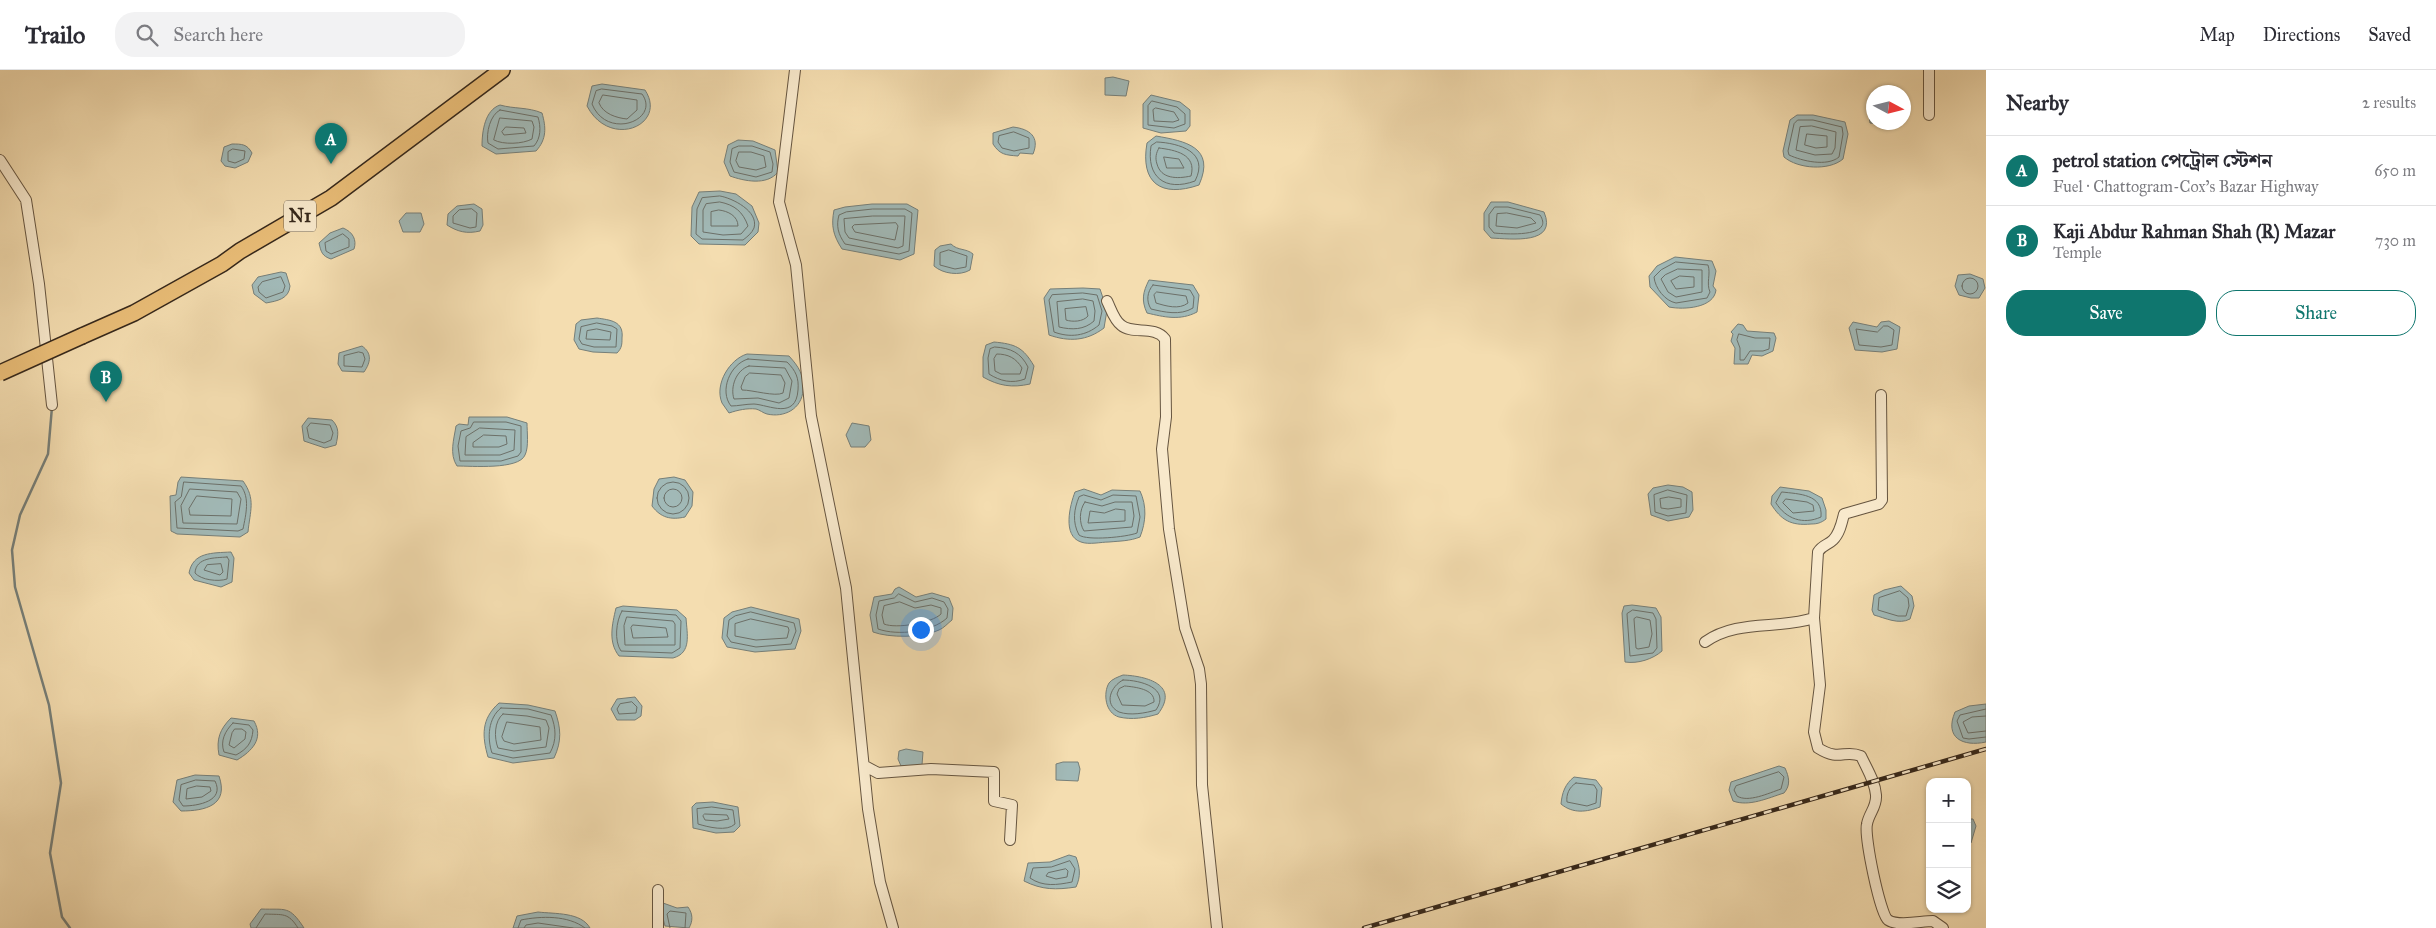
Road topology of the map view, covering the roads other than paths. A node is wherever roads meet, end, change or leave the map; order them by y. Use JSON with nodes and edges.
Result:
{"nodes":[{"id":1,"x":502,"y":70,"type":"edge"},
{"id":2,"x":794,"y":70,"type":"edge"},
{"id":3,"x":1929,"y":70,"type":"edge"},
{"id":4,"x":1929,"y":115,"type":"dead end"},
{"id":5,"x":0,"y":160,"type":"edge"},
{"id":6,"x":1107,"y":301,"type":"dead end"},
{"id":7,"x":0,"y":373,"type":"edge"},
{"id":8,"x":1881,"y":395,"type":"dead end"},
{"id":9,"x":52,"y":405,"type":"dead end"},
{"id":10,"x":1814,"y":618,"type":"junction"},
{"id":11,"x":1705,"y":642,"type":"dead end"},
{"id":12,"x":866,"y":766,"type":"junction"},
{"id":13,"x":1010,"y":840,"type":"dead end"},
{"id":14,"x":658,"y":890,"type":"dead end"},
{"id":15,"x":658,"y":928,"type":"edge"},
{"id":16,"x":893,"y":928,"type":"edge"},
{"id":17,"x":1217,"y":928,"type":"edge"},
{"id":18,"x":1943,"y":928,"type":"edge"}],
"edges":[{"from":1,"to":7,"type":"highway","number":"N1","bridge":true},
{"from":2,"to":12,"type":"street"},
{"from":3,"to":4,"type":"street"},
{"from":5,"to":9,"type":"street"},
{"from":6,"to":17,"type":"street"},
{"from":8,"to":10,"type":"street"},
{"from":10,"to":11,"type":"street"},
{"from":10,"to":18,"type":"street"},
{"from":12,"to":13,"type":"street"},
{"from":12,"to":16,"type":"street"},
{"from":14,"to":15,"type":"street"}]}
